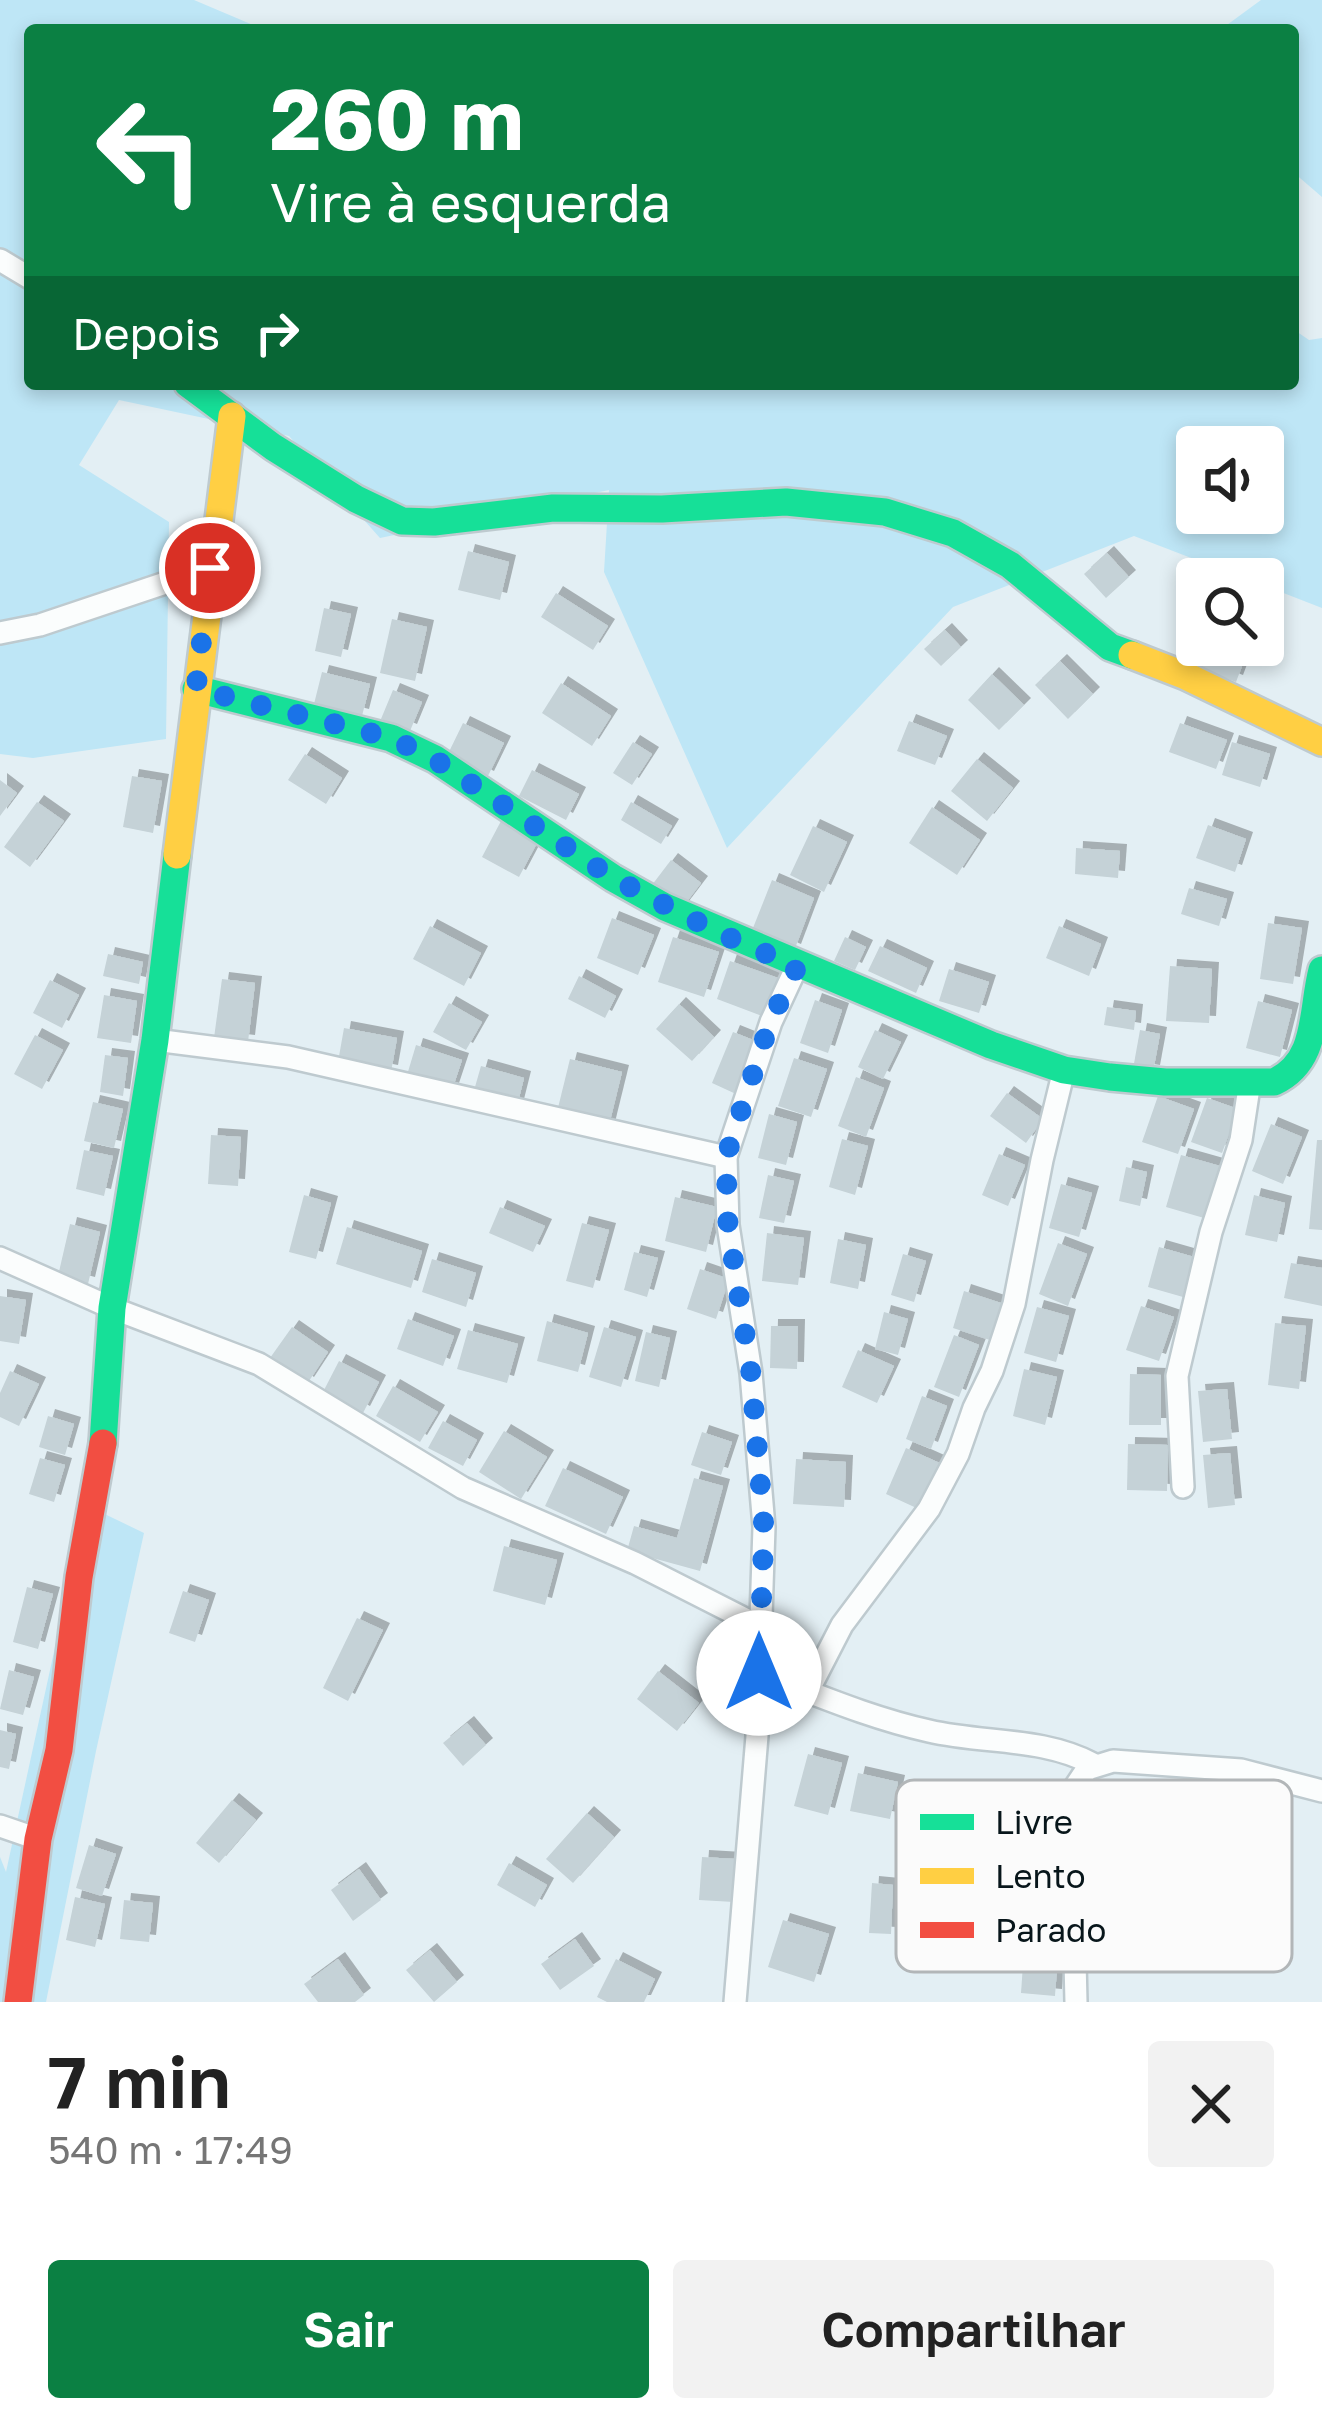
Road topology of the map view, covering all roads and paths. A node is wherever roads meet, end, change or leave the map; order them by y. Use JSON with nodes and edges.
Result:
{"nodes":[{"id":1,"x":196,"y":390,"type":"edge"},
{"id":2,"x":232,"y":416,"type":"junction"},
{"id":3,"x":210,"y":568,"type":"junction"},
{"id":4,"x":0,"y":633,"type":"edge"},
{"id":5,"x":196,"y":689,"type":"junction"},
{"id":6,"x":1322,"y":742,"type":"edge"},
{"id":7,"x":797,"y":967,"type":"junction"},
{"id":8,"x":1322,"y":970,"type":"edge"},
{"id":9,"x":155,"y":1040,"type":"junction"},
{"id":10,"x":1064,"y":1070,"type":"junction"},
{"id":11,"x":1250,"y":1082,"type":"junction"},
{"id":12,"x":726,"y":1157,"type":"junction"},
{"id":13,"x":0,"y":1258,"type":"edge"},
{"id":14,"x":112,"y":1308,"type":"junction"},
{"id":15,"x":1183,"y":1487,"type":"dead end"},
{"id":16,"x":759,"y":1626,"type":"junction"},
{"id":17,"x":759,"y":1673,"type":"junction"},
{"id":18,"x":808,"y":1691,"type":"junction"},
{"id":19,"x":1094,"y":1764,"type":"junction"},
{"id":20,"x":1077,"y":1780,"type":"edge"},
{"id":21,"x":1280,"y":1780,"type":"edge"},
{"id":22,"x":1292,"y":1783,"type":"edge"},
{"id":23,"x":1322,"y":1791,"type":"edge"},
{"id":24,"x":0,"y":1826,"type":"edge"},
{"id":25,"x":38,"y":1839,"type":"junction"},
{"id":26,"x":1075,"y":1972,"type":"edge"},
{"id":27,"x":18,"y":2002,"type":"edge"},
{"id":28,"x":735,"y":2002,"type":"edge"},
{"id":29,"x":1076,"y":2002,"type":"edge"}],
"edges":[{"from":1,"to":2,"type":"street"},
{"from":2,"to":3,"type":"street"},
{"from":2,"to":6,"type":"street"},
{"from":3,"to":4,"type":"street"},
{"from":3,"to":5,"type":"street"},
{"from":5,"to":7,"type":"street"},
{"from":5,"to":9,"type":"street"},
{"from":7,"to":10,"type":"street"},
{"from":7,"to":12,"type":"street"},
{"from":8,"to":11,"type":"street"},
{"from":9,"to":12,"type":"street"},
{"from":9,"to":14,"type":"street"},
{"from":10,"to":11,"type":"street"},
{"from":10,"to":18,"type":"street"},
{"from":11,"to":15,"type":"street"},
{"from":12,"to":16,"type":"street"},
{"from":13,"to":14,"type":"street"},
{"from":14,"to":16,"type":"street"},
{"from":14,"to":25,"type":"street"},
{"from":16,"to":17,"type":"street"},
{"from":17,"to":18,"type":"street"},
{"from":17,"to":28,"type":"street"},
{"from":18,"to":19,"type":"street"},
{"from":19,"to":20,"type":"street"},
{"from":19,"to":21,"type":"street"},
{"from":22,"to":23,"type":"street"},
{"from":24,"to":25,"type":"street"},
{"from":25,"to":27,"type":"street"},
{"from":26,"to":29,"type":"street"}]}
